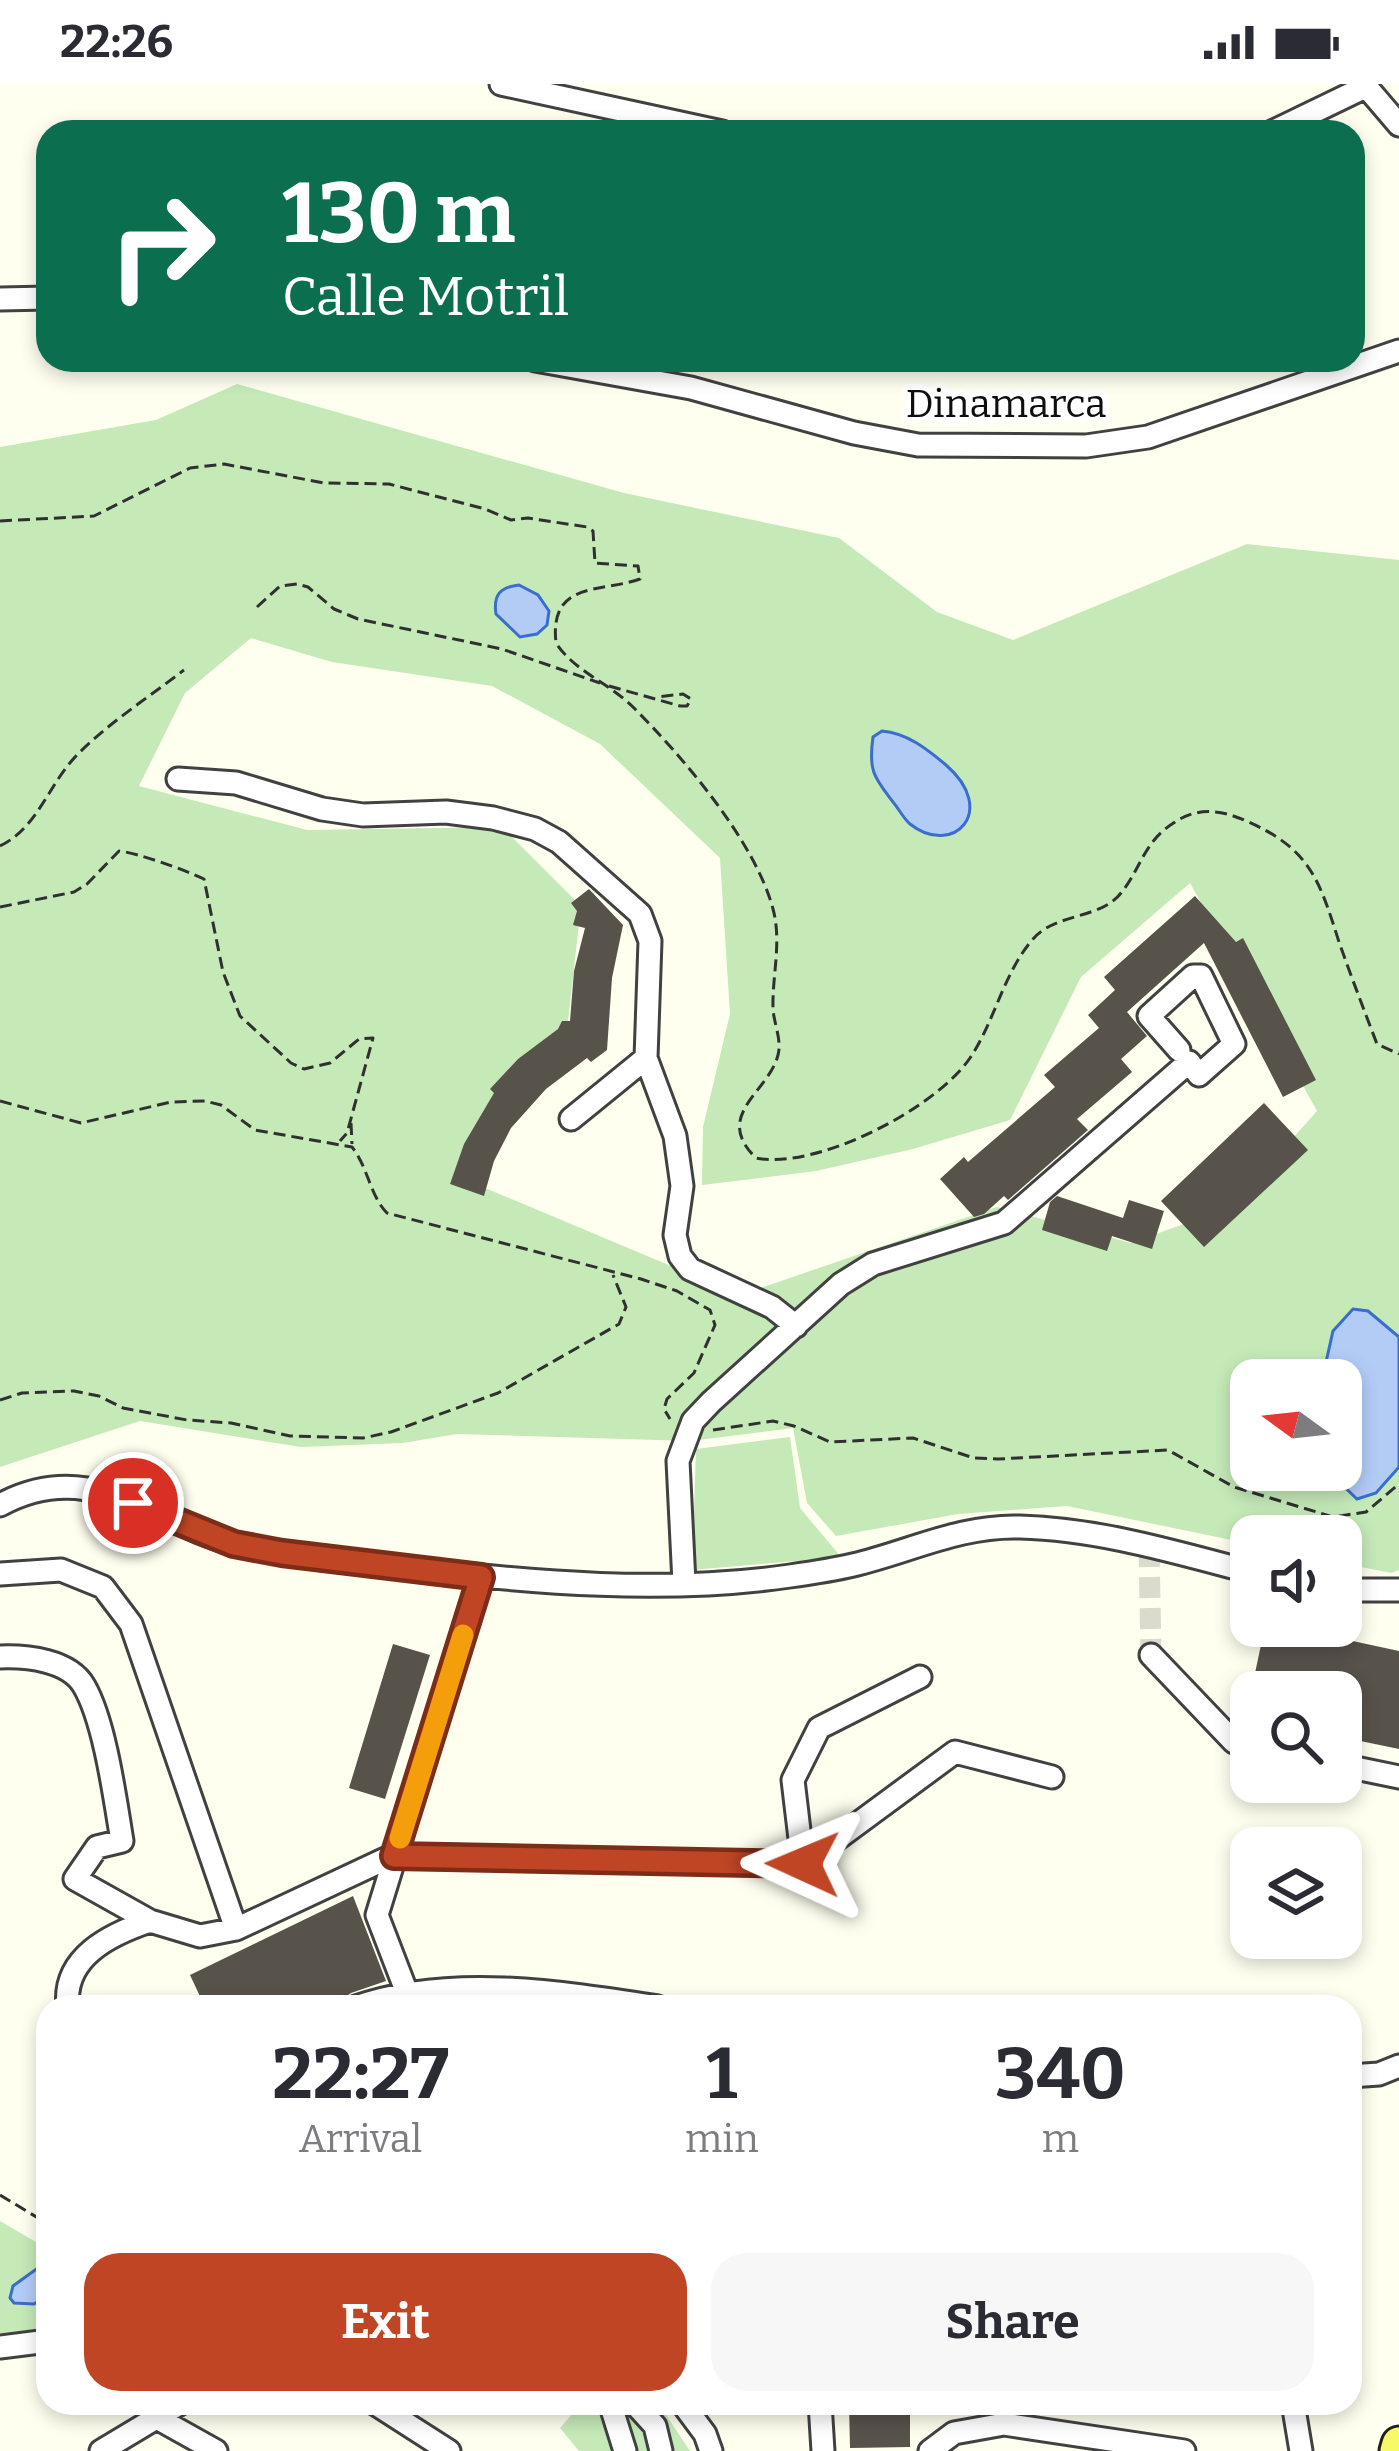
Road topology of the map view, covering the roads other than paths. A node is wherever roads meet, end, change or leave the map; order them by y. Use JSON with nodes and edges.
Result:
{"nodes":[{"id":1,"x":501,"y":84,"type":"edge"},
{"id":2,"x":1364,"y":86,"type":"edge"},
{"id":3,"x":667,"y":120,"type":"edge"},
{"id":4,"x":1296,"y":120,"type":"edge"},
{"id":5,"x":1399,"y":125,"type":"edge"},
{"id":6,"x":36,"y":298,"type":"edge"},
{"id":7,"x":0,"y":299,"type":"edge"},
{"id":8,"x":1399,"y":351,"type":"edge"},
{"id":9,"x":1365,"y":363,"type":"edge"},
{"id":10,"x":602,"y":372,"type":"edge"},
{"id":11,"x":1338,"y":372,"type":"edge"},
{"id":12,"x":178,"y":779,"type":"dead end"},
{"id":13,"x":1179,"y":1050,"type":"dead end"},
{"id":14,"x":646,"y":1058,"type":"junction"},
{"id":15,"x":571,"y":1119,"type":"dead end"},
{"id":16,"x":796,"y":1326,"type":"junction"},
{"id":17,"x":0,"y":1505,"type":"edge"},
{"id":18,"x":1230,"y":1567,"type":"edge"},
{"id":19,"x":0,"y":1574,"type":"edge"},
{"id":20,"x":481,"y":1577,"type":"junction"},
{"id":21,"x":684,"y":1582,"type":"junction"},
{"id":22,"x":1362,"y":1590,"type":"edge"},
{"id":23,"x":1399,"y":1590,"type":"edge"},
{"id":24,"x":1151,"y":1655,"type":"tunnel mouth"},
{"id":25,"x":0,"y":1657,"type":"edge"},
{"id":26,"x":920,"y":1677,"type":"dead end"},
{"id":27,"x":1230,"y":1738,"type":"edge"},
{"id":28,"x":1362,"y":1769,"type":"edge"},
{"id":29,"x":1052,"y":1777,"type":"dead end"},
{"id":30,"x":1399,"y":1777,"type":"edge"},
{"id":31,"x":394,"y":1856,"type":"junction"},
{"id":32,"x":803,"y":1864,"type":"junction"},
{"id":33,"x":150,"y":1922,"type":"junction"},
{"id":34,"x":236,"y":1929,"type":"junction"},
{"id":35,"x":407,"y":1993,"type":"junction"},
{"id":36,"x":67,"y":1995,"type":"edge"},
{"id":37,"x":400,"y":1995,"type":"edge"},
{"id":38,"x":583,"y":1995,"type":"edge"},
{"id":39,"x":1399,"y":2066,"type":"edge"},
{"id":40,"x":1362,"y":2075,"type":"edge"},
{"id":41,"x":36,"y":2342,"type":"edge"},
{"id":42,"x":0,"y":2347,"type":"edge"},
{"id":43,"x":163,"y":2415,"type":"edge"},
{"id":44,"x":393,"y":2415,"type":"edge"},
{"id":45,"x":614,"y":2415,"type":"edge"},
{"id":46,"x":645,"y":2415,"type":"edge"},
{"id":47,"x":691,"y":2415,"type":"edge"},
{"id":48,"x":821,"y":2415,"type":"edge"},
{"id":49,"x":1295,"y":2415,"type":"edge"},
{"id":50,"x":158,"y":2418,"type":"junction"},
{"id":51,"x":101,"y":2451,"type":"edge"},
{"id":52,"x":216,"y":2451,"type":"edge"},
{"id":53,"x":449,"y":2451,"type":"edge"},
{"id":54,"x":625,"y":2451,"type":"edge"},
{"id":55,"x":661,"y":2451,"type":"edge"},
{"id":56,"x":710,"y":2451,"type":"edge"},
{"id":57,"x":823,"y":2451,"type":"edge"},
{"id":58,"x":930,"y":2451,"type":"edge"},
{"id":59,"x":1184,"y":2451,"type":"edge"},
{"id":60,"x":1301,"y":2451,"type":"edge"}],
"edges":[{"from":1,"to":3,"type":"street"},
{"from":2,"to":4,"type":"street"},
{"from":2,"to":5,"type":"street"},
{"from":6,"to":7,"type":"street"},
{"from":8,"to":9,"type":"street","name":"Dinamarca"},
{"from":10,"to":11,"type":"street","name":"Dinamarca"},
{"from":12,"to":14,"type":"street"},
{"from":13,"to":16,"type":"street"},
{"from":14,"to":15,"type":"street"},
{"from":14,"to":16,"type":"street"},
{"from":16,"to":21,"type":"street"},
{"from":17,"to":20,"type":"street"},
{"from":18,"to":21,"type":"street"},
{"from":19,"to":34,"type":"street"},
{"from":20,"to":21,"type":"street"},
{"from":20,"to":31,"type":"street"},
{"from":22,"to":23,"type":"street"},
{"from":24,"to":27,"type":"street"},
{"from":25,"to":33,"type":"street"},
{"from":26,"to":32,"type":"street"},
{"from":28,"to":30,"type":"street"},
{"from":29,"to":32,"type":"street"},
{"from":31,"to":32,"type":"street"},
{"from":31,"to":34,"type":"street"},
{"from":31,"to":35,"type":"street"},
{"from":33,"to":34,"type":"street"},
{"from":33,"to":36,"type":"street"},
{"from":35,"to":37,"type":"street"},
{"from":35,"to":38,"type":"street"},
{"from":39,"to":40,"type":"street"},
{"from":41,"to":42,"type":"street"},
{"from":43,"to":50,"type":"street"},
{"from":44,"to":53,"type":"street"},
{"from":45,"to":54,"type":"street"},
{"from":46,"to":55,"type":"street"},
{"from":47,"to":56,"type":"street"},
{"from":48,"to":57,"type":"street"},
{"from":49,"to":60,"type":"street"},
{"from":50,"to":51,"type":"street"},
{"from":50,"to":52,"type":"street"},
{"from":58,"to":59,"type":"street"}]}
